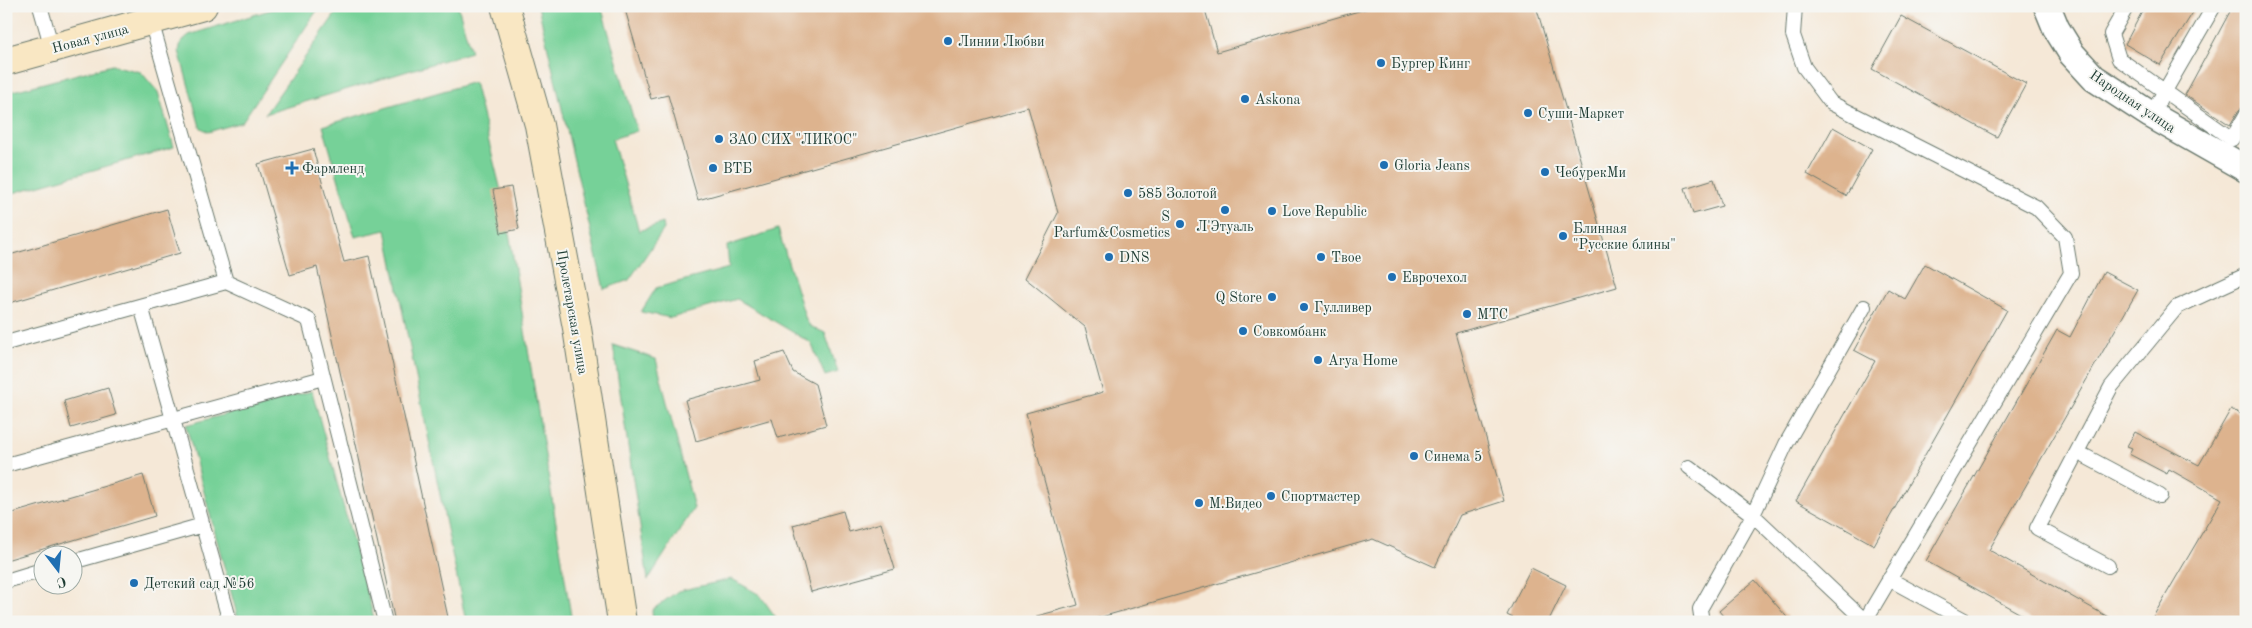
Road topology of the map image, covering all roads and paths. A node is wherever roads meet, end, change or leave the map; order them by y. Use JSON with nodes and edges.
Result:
{"nodes":[{"id":1,"x":40,"y":6,"type":"edge"},
{"id":2,"x":203,"y":6,"type":"edge"},
{"id":3,"x":505,"y":6,"type":"edge"},
{"id":4,"x":1795,"y":6,"type":"edge"},
{"id":5,"x":2047,"y":6,"type":"edge"},
{"id":6,"x":2126,"y":6,"type":"edge"},
{"id":7,"x":2214,"y":6,"type":"edge"},
{"id":8,"x":151,"y":21,"type":"junction"},
{"id":9,"x":52,"y":48,"type":"junction"},
{"id":10,"x":6,"y":61,"type":"edge"},
{"id":11,"x":2164,"y":93,"type":"junction"},
{"id":12,"x":2151,"y":115,"type":"junction"},
{"id":13,"x":2246,"y":115,"type":"edge"},
{"id":14,"x":2246,"y":169,"type":"edge"},
{"id":15,"x":2246,"y":275,"type":"edge"},
{"id":16,"x":226,"y":282,"type":"junction"},
{"id":17,"x":141,"y":306,"type":"junction"},
{"id":18,"x":1864,"y":307,"type":"dead end"},
{"id":19,"x":6,"y":343,"type":"edge"},
{"id":20,"x":323,"y":378,"type":"junction"},
{"id":21,"x":172,"y":418,"type":"junction"},
{"id":22,"x":2078,"y":453,"type":"junction"},
{"id":23,"x":6,"y":465,"type":"edge"},
{"id":24,"x":1689,"y":467,"type":"dead end"},
{"id":25,"x":2160,"y":496,"type":"dead end"},
{"id":26,"x":1753,"y":515,"type":"junction"},
{"id":27,"x":203,"y":525,"type":"junction"},
{"id":28,"x":82,"y":559,"type":"edge"},
{"id":29,"x":2108,"y":566,"type":"dead end"},
{"id":30,"x":32,"y":573,"type":"edge"},
{"id":31,"x":6,"y":580,"type":"edge"},
{"id":32,"x":1889,"y":580,"type":"junction"},
{"id":33,"x":1866,"y":621,"type":"edge"},
{"id":34,"x":230,"y":622,"type":"edge"},
{"id":35,"x":385,"y":622,"type":"edge"},
{"id":36,"x":622,"y":622,"type":"edge"},
{"id":37,"x":1702,"y":622,"type":"edge"},
{"id":38,"x":1968,"y":622,"type":"edge"}],
"edges":[{"from":1,"to":9,"type":"lane"},
{"from":2,"to":8,"type":"main road","name":"Новая улица"},
{"from":3,"to":36,"type":"main road","name":"Пролетарская улица"},
{"from":4,"to":32,"type":"lane"},
{"from":5,"to":12,"type":"street","name":"Народная улица"},
{"from":6,"to":11,"type":"lane"},
{"from":7,"to":11,"type":"lane"},
{"from":8,"to":9,"type":"main road","name":"Новая улица"},
{"from":8,"to":16,"type":"lane"},
{"from":9,"to":10,"type":"main road","name":"Новая улица"},
{"from":11,"to":12,"type":"lane"},
{"from":11,"to":13,"type":"lane"},
{"from":12,"to":14,"type":"street","name":"Народная улица"},
{"from":15,"to":22,"type":"lane"},
{"from":16,"to":17,"type":"lane"},
{"from":16,"to":20,"type":"lane"},
{"from":17,"to":19,"type":"lane"},
{"from":17,"to":21,"type":"lane"},
{"from":18,"to":26,"type":"lane"},
{"from":20,"to":21,"type":"lane"},
{"from":20,"to":35,"type":"lane"},
{"from":21,"to":23,"type":"lane"},
{"from":21,"to":27,"type":"lane"},
{"from":22,"to":25,"type":"lane"},
{"from":22,"to":29,"type":"lane"},
{"from":24,"to":26,"type":"lane"},
{"from":26,"to":33,"type":"lane"},
{"from":26,"to":37,"type":"lane"},
{"from":27,"to":28,"type":"lane"},
{"from":27,"to":34,"type":"lane"},
{"from":30,"to":31,"type":"lane"},
{"from":32,"to":33,"type":"lane"},
{"from":32,"to":38,"type":"lane"}]}
